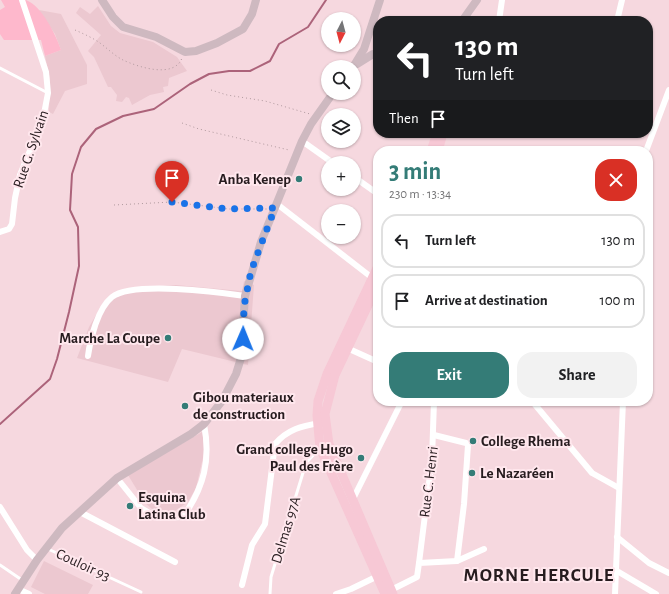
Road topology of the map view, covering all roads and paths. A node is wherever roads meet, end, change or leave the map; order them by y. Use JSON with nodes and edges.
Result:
{"nodes":[{"id":1,"x":22,"y":0,"type":"edge"},
{"id":2,"x":102,"y":0,"type":"edge"},
{"id":3,"x":256,"y":0,"type":"edge"},
{"id":4,"x":380,"y":0,"type":"edge"},
{"id":5,"x":477,"y":0,"type":"edge"},
{"id":6,"x":502,"y":0,"type":"edge"},
{"id":7,"x":622,"y":0,"type":"edge"},
{"id":8,"x":375,"y":16,"type":"edge"},
{"id":9,"x":466,"y":16,"type":"edge"},
{"id":10,"x":500,"y":16,"type":"edge"},
{"id":11,"x":618,"y":16,"type":"edge"},
{"id":12,"x":373,"y":21,"type":"edge"},
{"id":13,"x":75,"y":30,"type":"dead end"},
{"id":14,"x":369,"y":33,"type":"junction"},
{"id":15,"x":373,"y":46,"type":"edge"},
{"id":16,"x":185,"y":52,"type":"junction"},
{"id":17,"x":373,"y":55,"type":"edge"},
{"id":18,"x":357,"y":60,"type":"edge"},
{"id":19,"x":361,"y":61,"type":"edge"},
{"id":20,"x":0,"y":68,"type":"edge"},
{"id":21,"x":211,"y":90,"type":"dead end"},
{"id":22,"x":669,"y":90,"type":"edge"},
{"id":23,"x":48,"y":93,"type":"junction"},
{"id":24,"x":328,"y":100,"type":"edge"},
{"id":25,"x":316,"y":116,"type":"junction"},
{"id":26,"x":182,"y":123,"type":"dead end"},
{"id":27,"x":653,"y":132,"type":"edge"},
{"id":28,"x":302,"y":141,"type":"junction"},
{"id":29,"x":298,"y":152,"type":"junction"},
{"id":30,"x":324,"y":156,"type":"edge"},
{"id":31,"x":361,"y":182,"type":"edge"},
{"id":32,"x":373,"y":190,"type":"edge"},
{"id":33,"x":114,"y":205,"type":"dead end"},
{"id":34,"x":276,"y":206,"type":"junction"},
{"id":35,"x":0,"y":232,"type":"edge"},
{"id":36,"x":373,"y":279,"type":"edge"},
{"id":37,"x":373,"y":287,"type":"edge"},
{"id":38,"x":373,"y":288,"type":"edge"},
{"id":39,"x":245,"y":296,"type":"junction"},
{"id":40,"x":347,"y":348,"type":"junction"},
{"id":41,"x":88,"y":356,"type":"dead end"},
{"id":42,"x":373,"y":360,"type":"edge"},
{"id":43,"x":400,"y":406,"type":"edge"},
{"id":44,"x":434,"y":406,"type":"edge"},
{"id":45,"x":536,"y":406,"type":"edge"},
{"id":46,"x":623,"y":406,"type":"edge"},
{"id":47,"x":322,"y":423,"type":"junction"},
{"id":48,"x":204,"y":424,"type":"junction"},
{"id":49,"x":434,"y":435,"type":"junction"},
{"id":50,"x":329,"y":444,"type":"junction"},
{"id":51,"x":320,"y":448,"type":"junction"},
{"id":52,"x":117,"y":478,"type":"junction"},
{"id":53,"x":618,"y":488,"type":"junction"},
{"id":54,"x":352,"y":501,"type":"junction"},
{"id":55,"x":0,"y":507,"type":"edge"},
{"id":56,"x":80,"y":512,"type":"junction"},
{"id":57,"x":617,"y":537,"type":"junction"},
{"id":58,"x":46,"y":548,"type":"junction"},
{"id":59,"x":484,"y":549,"type":"dead end"},
{"id":60,"x":37,"y":560,"type":"junction"},
{"id":61,"x":457,"y":561,"type":"junction"},
{"id":62,"x":175,"y":562,"type":"dead end"},
{"id":63,"x":419,"y":563,"type":"junction"},
{"id":64,"x":0,"y":565,"type":"edge"},
{"id":65,"x":616,"y":571,"type":"junction"},
{"id":66,"x":669,"y":573,"type":"edge"},
{"id":67,"x":380,"y":575,"type":"junction"},
{"id":68,"x":24,"y":581,"type":"junction"},
{"id":69,"x":242,"y":585,"type":"dead end"},
{"id":70,"x":16,"y":592,"type":"edge"},
{"id":71,"x":141,"y":592,"type":"dead end"},
{"id":72,"x":390,"y":593,"type":"edge"},
{"id":73,"x":29,"y":594,"type":"edge"},
{"id":74,"x":270,"y":594,"type":"edge"},
{"id":75,"x":336,"y":594,"type":"edge"},
{"id":76,"x":615,"y":594,"type":"edge"},
{"id":77,"x":656,"y":594,"type":"edge"}],
"edges":[{"from":1,"to":23,"type":"street","name":"Rue G. Sylvain"},
{"from":2,"to":16,"type":"main road"},
{"from":3,"to":16,"type":"main road"},
{"from":4,"to":8,"type":"main road"},
{"from":5,"to":9,"type":"main road"},
{"from":6,"to":10,"type":"street"},
{"from":7,"to":11,"type":"street"},
{"from":12,"to":14,"type":"main road"},
{"from":13,"to":16,"type":"path"},
{"from":14,"to":15,"type":"main road"},
{"from":14,"to":18,"type":"main road"},
{"from":17,"to":19,"type":"main road"},
{"from":20,"to":23,"type":"lane"},
{"from":21,"to":25,"type":"path"},
{"from":22,"to":27,"type":"street"},
{"from":23,"to":35,"type":"street","name":"Rue G. Sylvain"},
{"from":24,"to":25,"type":"main road"},
{"from":25,"to":28,"type":"main road"},
{"from":26,"to":29,"type":"path"},
{"from":28,"to":29,"type":"main road"},
{"from":28,"to":30,"type":"street"},
{"from":29,"to":34,"type":"main road"},
{"from":31,"to":32,"type":"street"},
{"from":33,"to":34,"type":"path"},
{"from":34,"to":36,"type":"street"},
{"from":34,"to":39,"type":"main road"},
{"from":37,"to":47,"type":"main road"},
{"from":38,"to":40,"type":"main road"},
{"from":39,"to":41,"type":"street"},
{"from":39,"to":48,"type":"main road"},
{"from":40,"to":42,"type":"street"},
{"from":40,"to":47,"type":"main road"},
{"from":43,"to":54,"type":"street"},
{"from":44,"to":49,"type":"street","name":"Rue C. Henri"},
{"from":45,"to":53,"type":"street"},
{"from":46,"to":53,"type":"street"},
{"from":47,"to":50,"type":"main road"},
{"from":47,"to":51,"type":"main road"},
{"from":47,"to":69,"type":"street"},
{"from":48,"to":52,"type":"main road"},
{"from":48,"to":52,"type":"street"},
{"from":49,"to":61,"type":"street"},
{"from":49,"to":63,"type":"street","name":"Rue C. Henri"},
{"from":50,"to":51,"type":"lane"},
{"from":50,"to":54,"type":"main road"},
{"from":51,"to":67,"type":"main road"},
{"from":51,"to":74,"type":"lane","name":"Delmas 97A"},
{"from":52,"to":56,"type":"main road"},
{"from":53,"to":57,"type":"street"},
{"from":54,"to":67,"type":"main road"},
{"from":55,"to":60,"type":"street"},
{"from":56,"to":58,"type":"main road"},
{"from":56,"to":62,"type":"street"},
{"from":57,"to":65,"type":"street"},
{"from":57,"to":66,"type":"street"},
{"from":58,"to":60,"type":"main road"},
{"from":58,"to":71,"type":"lane","name":"Couloir 93"},
{"from":59,"to":61,"type":"street"},
{"from":60,"to":68,"type":"main road"},
{"from":61,"to":63,"type":"street"},
{"from":63,"to":72,"type":"street","name":"Rue C. Henri"},
{"from":64,"to":68,"type":"lane"},
{"from":65,"to":76,"type":"street"},
{"from":65,"to":77,"type":"street"},
{"from":67,"to":72,"type":"main road"},
{"from":67,"to":75,"type":"street"},
{"from":68,"to":70,"type":"main road"},
{"from":70,"to":73,"type":"street"}]}
